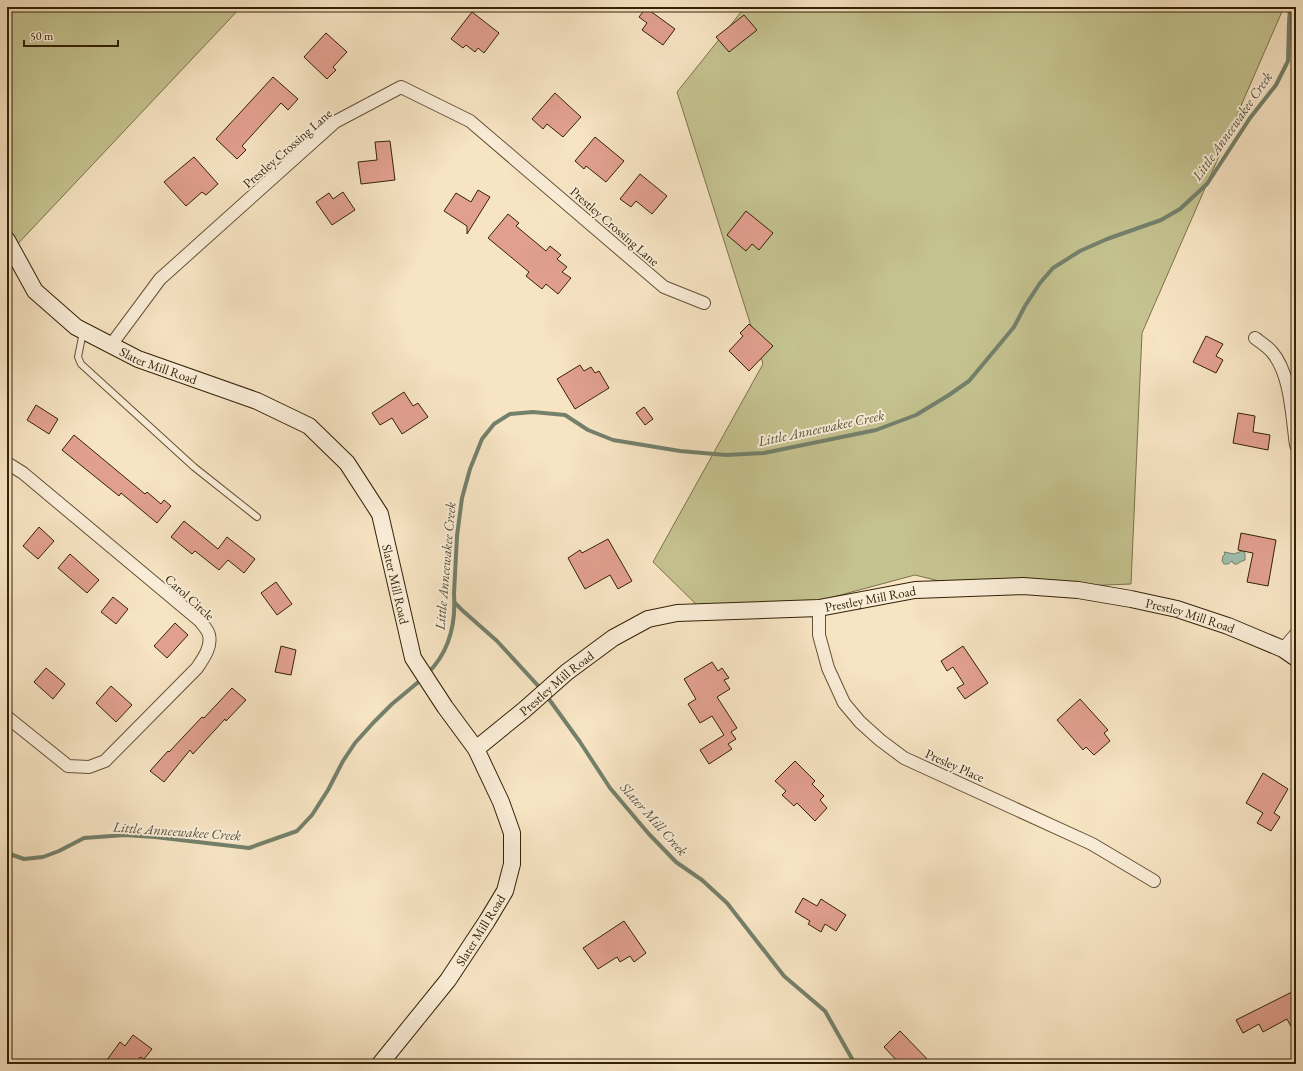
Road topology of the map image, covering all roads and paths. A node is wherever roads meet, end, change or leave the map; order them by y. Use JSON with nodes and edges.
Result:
{"nodes":[{"id":1,"x":7,"y":240,"type":"edge"},
{"id":2,"x":704,"y":303,"type":"dead end"},
{"id":3,"x":83,"y":331,"type":"junction"},
{"id":4,"x":1255,"y":338,"type":"dead end"},
{"id":5,"x":111,"y":345,"type":"junction"},
{"id":6,"x":1296,"y":445,"type":"edge"},
{"id":7,"x":7,"y":462,"type":"edge"},
{"id":8,"x":257,"y":517,"type":"dead end"},
{"id":9,"x":819,"y":608,"type":"junction"},
{"id":10,"x":1296,"y":634,"type":"edge"},
{"id":11,"x":1283,"y":649,"type":"junction"},
{"id":12,"x":1296,"y":658,"type":"edge"},
{"id":13,"x":7,"y":717,"type":"edge"},
{"id":14,"x":476,"y":749,"type":"junction"},
{"id":15,"x":1154,"y":881,"type":"dead end"},
{"id":16,"x":380,"y":1064,"type":"edge"}],
"edges":[{"from":1,"to":3,"type":"street","name":"Slater Mill Road"},
{"from":2,"to":5,"type":"street","name":"Prestley Crossing Lane"},
{"from":3,"to":5,"type":"street","name":"Slater Mill Road"},
{"from":3,"to":8,"type":"lane"},
{"from":4,"to":6,"type":"street"},
{"from":5,"to":14,"type":"street","name":"Slater Mill Road"},
{"from":7,"to":13,"type":"street","name":"Carol Circle"},
{"from":9,"to":11,"type":"street","name":"Prestley Mill Road"},
{"from":9,"to":14,"type":"street","name":"Prestley Mill Road"},
{"from":9,"to":15,"type":"street","name":"Presley Place"},
{"from":10,"to":11,"type":"street"},
{"from":11,"to":12,"type":"street","name":"Prestley Mill Road"},
{"from":14,"to":16,"type":"street","name":"Slater Mill Road"}]}
